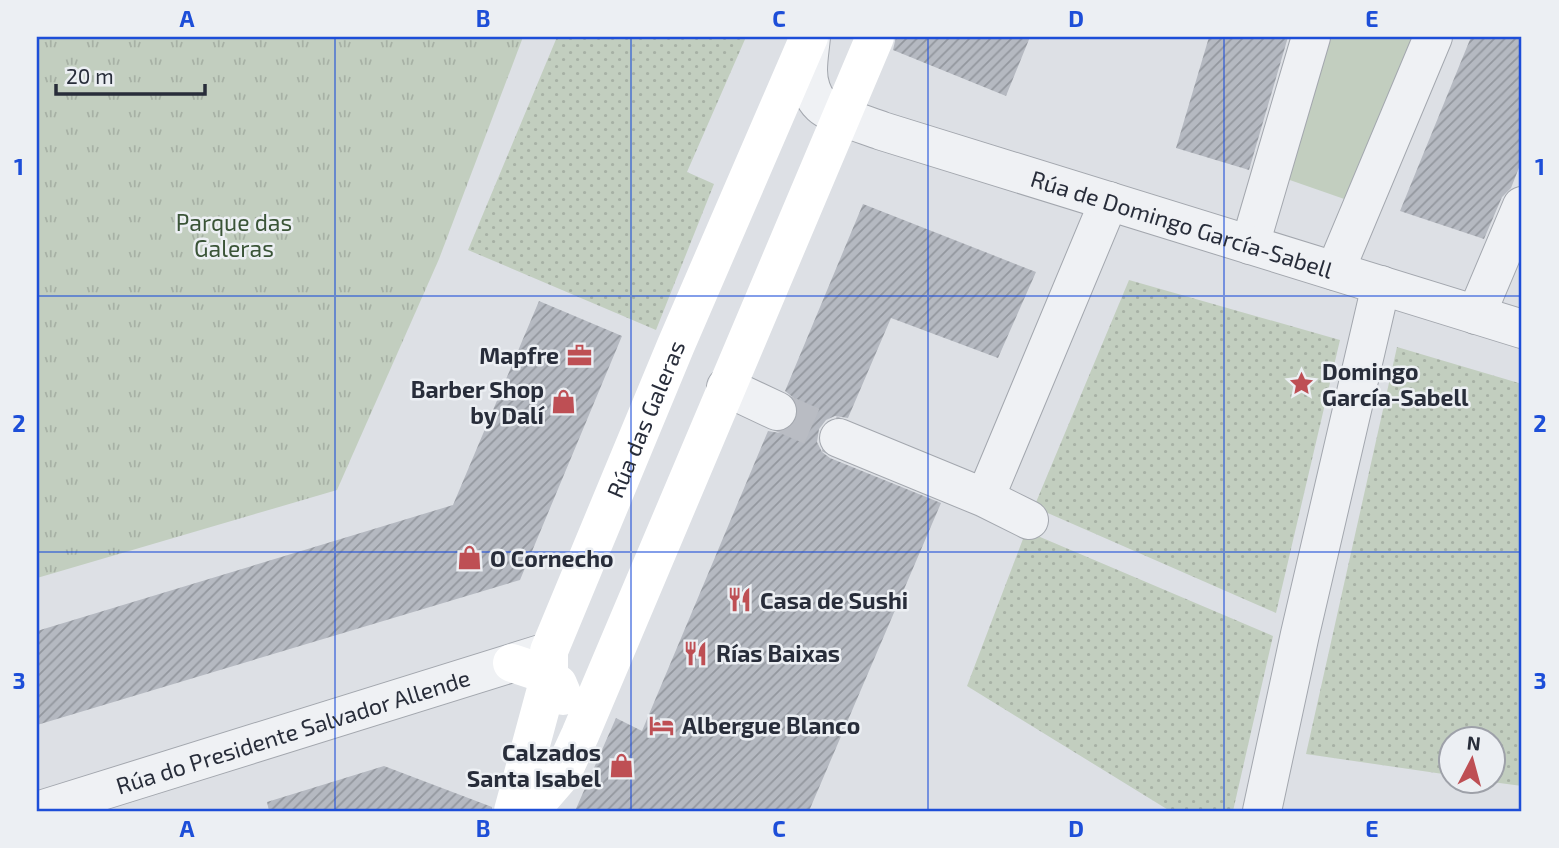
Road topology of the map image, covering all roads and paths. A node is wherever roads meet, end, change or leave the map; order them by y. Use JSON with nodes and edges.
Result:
{"nodes":[{"id":1,"x":810,"y":37,"type":"edge"},
{"id":2,"x":875,"y":37,"type":"edge"},
{"id":3,"x":1311,"y":37,"type":"edge"},
{"id":4,"x":1433,"y":37,"type":"edge"},
{"id":5,"x":842,"y":116,"type":"junction"},
{"id":6,"x":1108,"y":201,"type":"junction"},
{"id":7,"x":1522,"y":206,"type":"edge"},
{"id":8,"x":1250,"y":245,"type":"junction"},
{"id":9,"x":1335,"y":271,"type":"junction"},
{"id":10,"x":1381,"y":285,"type":"junction"},
{"id":11,"x":1476,"y":315,"type":"junction"},
{"id":12,"x":1522,"y":329,"type":"edge"},
{"id":13,"x":726,"y":387,"type":"junction"},
{"id":14,"x":777,"y":411,"type":"tunnel mouth"},
{"id":15,"x":839,"y":438,"type":"tunnel mouth"},
{"id":16,"x":985,"y":498,"type":"junction"},
{"id":17,"x":1029,"y":520,"type":"dead end"},
{"id":18,"x":549,"y":664,"type":"junction"},
{"id":19,"x":528,"y":807,"type":"edge"},
{"id":20,"x":37,"y":811,"type":"edge"},
{"id":21,"x":1262,"y":811,"type":"edge"}],
"edges":[{"from":1,"to":5,"type":"street","name":"Rúa das Galeras"},
{"from":1,"to":18,"type":"main road","name":"Rúa das Galeras"},
{"from":2,"to":5,"type":"main road"},
{"from":3,"to":8,"type":"street"},
{"from":4,"to":9,"type":"street"},
{"from":5,"to":6,"type":"street","name":"Rúa de Domingo García-Sabell"},
{"from":5,"to":13,"type":"main road"},
{"from":6,"to":8,"type":"street","name":"Rúa de Domingo García-Sabell"},
{"from":6,"to":16,"type":"street"},
{"from":7,"to":11,"type":"street"},
{"from":8,"to":9,"type":"street","name":"Rúa de Domingo García-Sabell"},
{"from":9,"to":10,"type":"street","name":"Rúa de Domingo García-Sabell"},
{"from":10,"to":11,"type":"street","name":"Rúa de Domingo García-Sabell"},
{"from":10,"to":21,"type":"street"},
{"from":11,"to":12,"type":"street","name":"Rúa de Domingo García-Sabell"},
{"from":13,"to":14,"type":"street"},
{"from":13,"to":19,"type":"main road"},
{"from":15,"to":16,"type":"street"},
{"from":16,"to":17,"type":"street"},
{"from":18,"to":19,"type":"main road"},
{"from":18,"to":20,"type":"street","name":"Rúa do Presidente Salvador Allende"}]}
